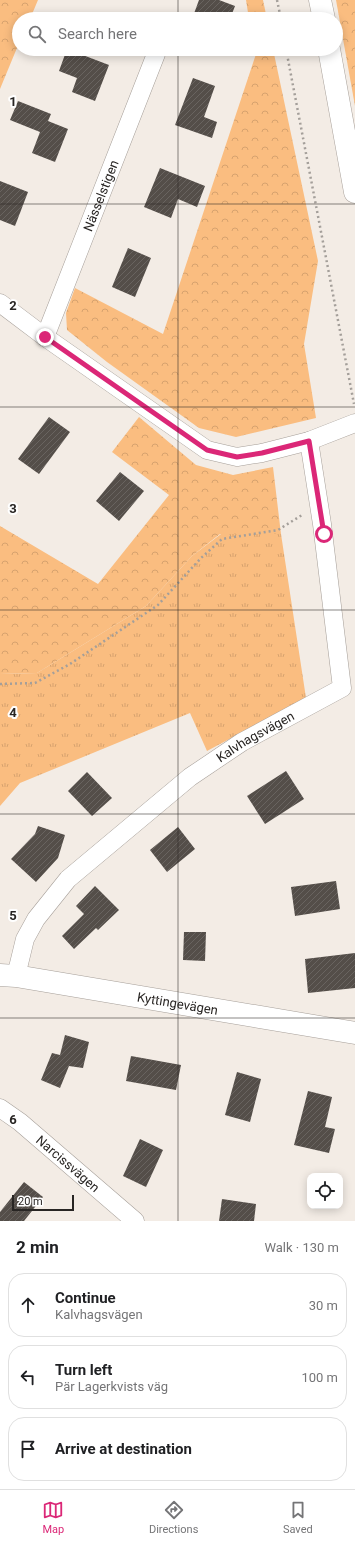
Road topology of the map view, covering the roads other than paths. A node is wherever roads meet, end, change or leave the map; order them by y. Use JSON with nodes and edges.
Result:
{"nodes":[{"id":1,"x":320,"y":0,"type":"edge"},
{"id":2,"x":323,"y":12,"type":"edge"},
{"id":3,"x":155,"y":56,"type":"edge"},
{"id":4,"x":330,"y":56,"type":"edge"},
{"id":5,"x":355,"y":192,"type":"edge"},
{"id":6,"x":0,"y":303,"type":"edge"},
{"id":7,"x":45,"y":337,"type":"junction"},
{"id":8,"x":355,"y":422,"type":"edge"},
{"id":9,"x":309,"y":441,"type":"junction"},
{"id":10,"x":8,"y":976,"type":"edge"},
{"id":11,"x":355,"y":1033,"type":"edge"},
{"id":12,"x":0,"y":1108,"type":"edge"},
{"id":13,"x":135,"y":1221,"type":"edge"}],
"edges":[{"from":1,"to":2,"type":"street"},
{"from":3,"to":7,"type":"street","name":"Nässelstigen"},
{"from":4,"to":5,"type":"street"},
{"from":6,"to":7,"type":"street"},
{"from":7,"to":9,"type":"street"},
{"from":8,"to":9,"type":"street"},
{"from":9,"to":10,"type":"street","name":"Kalvhagsvägen"},
{"from":10,"to":11,"type":"street","name":"Kyttingevägen"},
{"from":12,"to":13,"type":"street","name":"Narcissvägen"}]}
